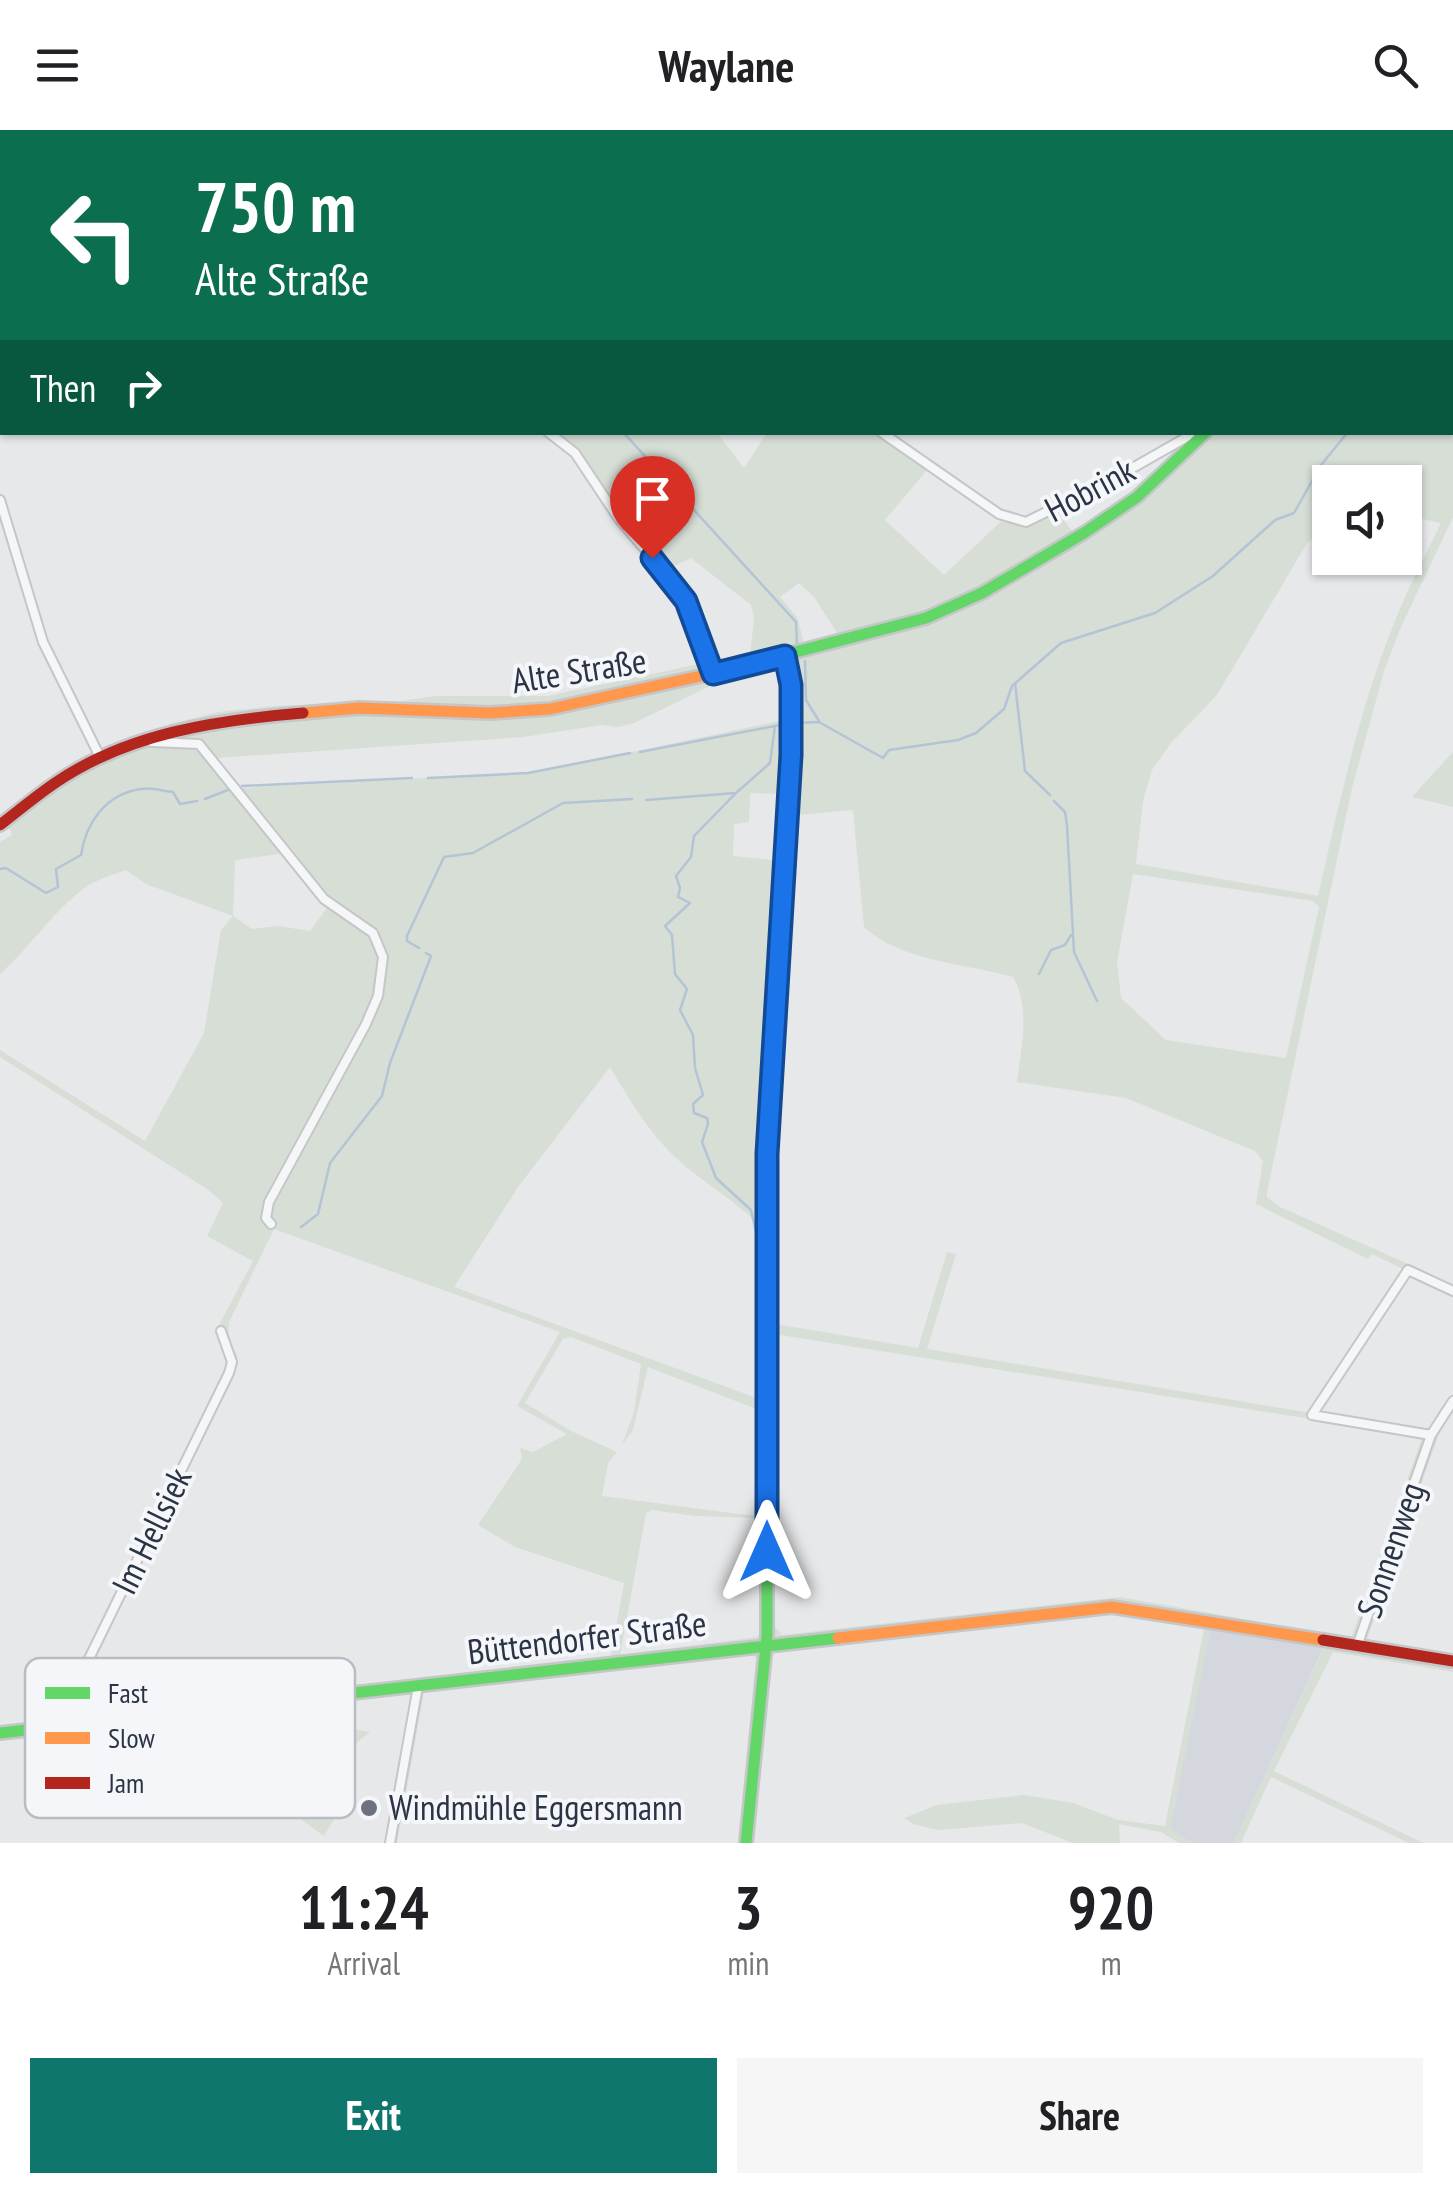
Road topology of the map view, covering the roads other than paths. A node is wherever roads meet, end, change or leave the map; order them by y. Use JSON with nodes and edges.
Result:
{"nodes":[{"id":1,"x":552,"y":435,"type":"edge"},
{"id":2,"x":885,"y":435,"type":"edge"},
{"id":3,"x":1202,"y":437,"type":"edge"},
{"id":4,"x":0,"y":500,"type":"edge"},
{"id":5,"x":785,"y":656,"type":"junction"},
{"id":6,"x":713,"y":674,"type":"junction"},
{"id":7,"x":137,"y":742,"type":"junction"},
{"id":8,"x":100,"y":757,"type":"junction"},
{"id":9,"x":0,"y":825,"type":"edge"},
{"id":10,"x":272,"y":1224,"type":"dead end"},
{"id":11,"x":1453,"y":1291,"type":"edge"},
{"id":12,"x":221,"y":1331,"type":"dead end"},
{"id":13,"x":1453,"y":1401,"type":"edge"},
{"id":14,"x":1431,"y":1435,"type":"junction"},
{"id":15,"x":766,"y":1644,"type":"junction"},
{"id":16,"x":1357,"y":1646,"type":"junction"},
{"id":17,"x":89,"y":1658,"type":"edge"},
{"id":18,"x":1453,"y":1662,"type":"edge"},
{"id":19,"x":418,"y":1686,"type":"junction"},
{"id":20,"x":355,"y":1693,"type":"edge"},
{"id":21,"x":25,"y":1731,"type":"edge"},
{"id":22,"x":0,"y":1733,"type":"edge"},
{"id":23,"x":390,"y":1843,"type":"edge"},
{"id":24,"x":746,"y":1843,"type":"edge"}],
"edges":[{"from":1,"to":6,"type":"street"},
{"from":2,"to":3,"type":"street","name":"Hobrink"},
{"from":3,"to":5,"type":"street","name":"Alte Straße"},
{"from":4,"to":8,"type":"street"},
{"from":5,"to":6,"type":"street","name":"Alte Straße"},
{"from":5,"to":15,"type":"street"},
{"from":6,"to":7,"type":"street","name":"Alte Straße"},
{"from":7,"to":8,"type":"street","name":"Alte Straße"},
{"from":7,"to":10,"type":"street","name":"Alte Straße"},
{"from":8,"to":9,"type":"street","name":"Alte Straße"},
{"from":11,"to":14,"type":"street"},
{"from":12,"to":17,"type":"street","name":"Im Hellsiek"},
{"from":13,"to":14,"type":"street","name":"Sonnenweg"},
{"from":14,"to":16,"type":"street","name":"Sonnenweg"},
{"from":15,"to":16,"type":"street","name":"Büttendorfer Straße"},
{"from":15,"to":19,"type":"street","name":"Büttendorfer Straße"},
{"from":15,"to":24,"type":"street"},
{"from":16,"to":18,"type":"street","name":"Büttendorfer Straße"},
{"from":19,"to":20,"type":"street","name":"Büttendorfer Straße"},
{"from":19,"to":23,"type":"street"},
{"from":21,"to":22,"type":"street","name":"Büttendorfer Straße"}]}
